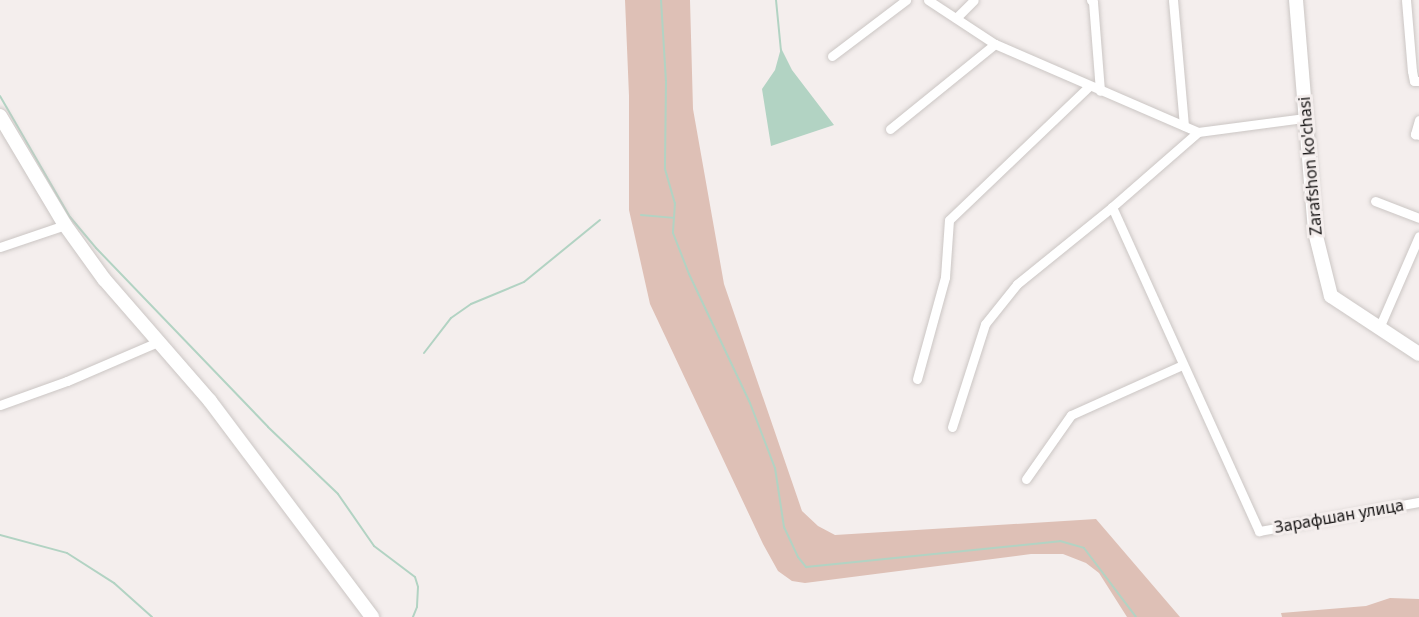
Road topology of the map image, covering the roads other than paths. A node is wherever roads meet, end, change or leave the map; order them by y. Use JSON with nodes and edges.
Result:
{"nodes":[{"id":1,"x":906,"y":0,"type":"edge"},
{"id":2,"x":928,"y":0,"type":"edge"},
{"id":3,"x":974,"y":0,"type":"edge"},
{"id":4,"x":1091,"y":0,"type":"edge"},
{"id":5,"x":1173,"y":0,"type":"edge"},
{"id":6,"x":1296,"y":0,"type":"edge"},
{"id":7,"x":1406,"y":0,"type":"edge"},
{"id":8,"x":956,"y":18,"type":"junction"},
{"id":9,"x":995,"y":44,"type":"junction"},
{"id":10,"x":832,"y":56,"type":"dead end"},
{"id":11,"x":1419,"y":81,"type":"edge"},
{"id":12,"x":1089,"y":86,"type":"junction"},
{"id":13,"x":1100,"y":91,"type":"junction"},
{"id":14,"x":0,"y":116,"type":"edge"},
{"id":15,"x":1305,"y":118,"type":"junction"},
{"id":16,"x":1419,"y":120,"type":"edge"},
{"id":17,"x":1184,"y":126,"type":"junction"},
{"id":18,"x":890,"y":129,"type":"dead end"},
{"id":19,"x":1198,"y":132,"type":"junction"},
{"id":20,"x":1417,"y":134,"type":"edge"},
{"id":21,"x":1375,"y":201,"type":"dead end"},
{"id":22,"x":1112,"y":207,"type":"junction"},
{"id":23,"x":1419,"y":218,"type":"edge"},
{"id":24,"x":64,"y":225,"type":"junction"},
{"id":25,"x":1419,"y":236,"type":"edge"},
{"id":26,"x":0,"y":247,"type":"edge"},
{"id":27,"x":1379,"y":328,"type":"junction"},
{"id":28,"x":160,"y":341,"type":"junction"},
{"id":29,"x":1419,"y":354,"type":"edge"},
{"id":30,"x":1182,"y":365,"type":"junction"},
{"id":31,"x":917,"y":379,"type":"dead end"},
{"id":32,"x":0,"y":405,"type":"edge"},
{"id":33,"x":952,"y":427,"type":"dead end"},
{"id":34,"x":1026,"y":479,"type":"dead end"},
{"id":35,"x":1419,"y":502,"type":"edge"},
{"id":36,"x":372,"y":617,"type":"edge"}],
"edges":[{"from":1,"to":10,"type":"street"},
{"from":2,"to":8,"type":"street"},
{"from":3,"to":8,"type":"street"},
{"from":4,"to":13,"type":"street"},
{"from":5,"to":17,"type":"street"},
{"from":6,"to":15,"type":"main road","name":"Zarafshon ko'chasi"},
{"from":7,"to":11,"type":"street"},
{"from":8,"to":9,"type":"street"},
{"from":9,"to":12,"type":"street"},
{"from":9,"to":18,"type":"street"},
{"from":12,"to":13,"type":"street"},
{"from":12,"to":31,"type":"street"},
{"from":13,"to":17,"type":"street"},
{"from":14,"to":24,"type":"main road"},
{"from":15,"to":19,"type":"street"},
{"from":15,"to":27,"type":"main road","name":"Zarafshon ko'chasi"},
{"from":16,"to":20,"type":"street"},
{"from":17,"to":19,"type":"street"},
{"from":19,"to":22,"type":"street"},
{"from":21,"to":23,"type":"street"},
{"from":22,"to":30,"type":"street"},
{"from":22,"to":33,"type":"street"},
{"from":24,"to":26,"type":"street"},
{"from":24,"to":28,"type":"main road"},
{"from":25,"to":27,"type":"street"},
{"from":27,"to":29,"type":"main road","name":"Zarafshon ko'chasi"},
{"from":28,"to":32,"type":"street"},
{"from":28,"to":36,"type":"main road"},
{"from":30,"to":34,"type":"street"},
{"from":30,"to":35,"type":"street","name":"Зарафшан улица"}]}
